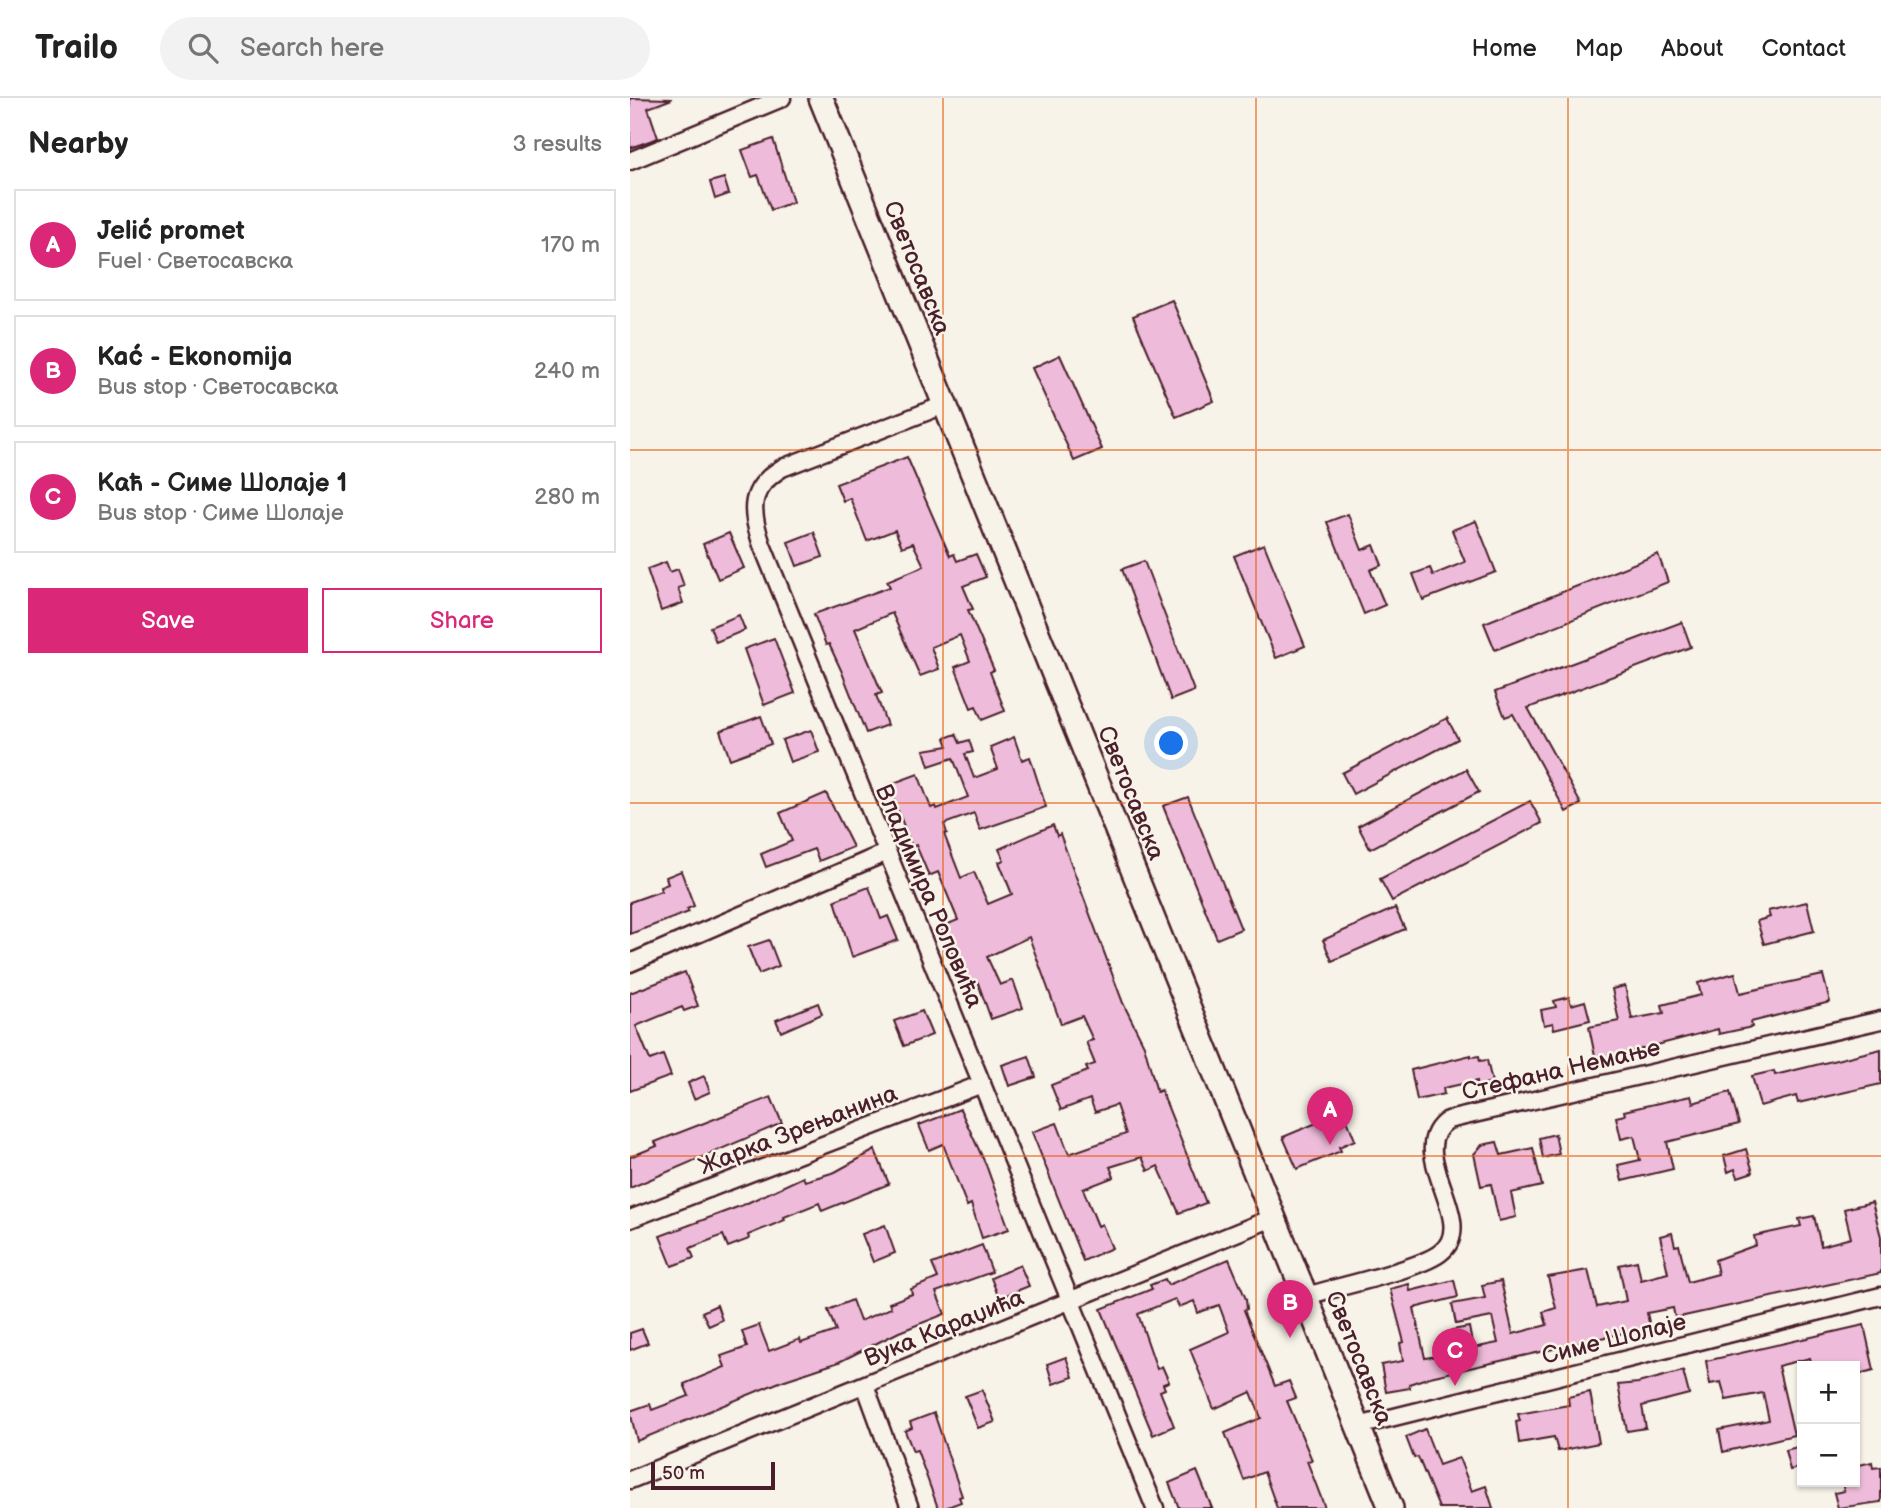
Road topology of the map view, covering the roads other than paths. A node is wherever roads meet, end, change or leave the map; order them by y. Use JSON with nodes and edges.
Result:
{"nodes":[{"id":1,"x":780,"y":98,"type":"edge"},
{"id":2,"x":821,"y":98,"type":"edge"},
{"id":3,"x":630,"y":161,"type":"edge"},
{"id":4,"x":944,"y":405,"type":"junction"},
{"id":5,"x":885,"y":853,"type":"junction"},
{"id":6,"x":630,"y":963,"type":"edge"},
{"id":7,"x":1881,"y":1020,"type":"edge"},
{"id":8,"x":982,"y":1084,"type":"junction"},
{"id":9,"x":1275,"y":1217,"type":"junction"},
{"id":10,"x":630,"y":1219,"type":"edge"},
{"id":11,"x":1306,"y":1296,"type":"junction"},
{"id":12,"x":1881,"y":1296,"type":"edge"},
{"id":13,"x":1072,"y":1301,"type":"junction"},
{"id":14,"x":865,"y":1385,"type":"junction"},
{"id":15,"x":1358,"y":1426,"type":"junction"},
{"id":16,"x":630,"y":1480,"type":"edge"},
{"id":17,"x":910,"y":1508,"type":"edge"},
{"id":18,"x":1155,"y":1508,"type":"edge"},
{"id":19,"x":1391,"y":1508,"type":"edge"}],
"edges":[{"from":1,"to":3,"type":"street"},
{"from":2,"to":4,"type":"main road","name":"Светосавска"},
{"from":4,"to":5,"type":"street","name":"Владимира Роловића"},
{"from":4,"to":9,"type":"main road","name":"Светосавска"},
{"from":5,"to":6,"type":"street"},
{"from":5,"to":8,"type":"street","name":"Владимира Роловића"},
{"from":7,"to":11,"type":"street","name":"Стефана Немање"},
{"from":8,"to":10,"type":"street","name":"Жарка Зрењанина"},
{"from":8,"to":13,"type":"street","name":"Владимира Роловића"},
{"from":9,"to":11,"type":"main road","name":"Светосавска"},
{"from":9,"to":13,"type":"street","name":"Вука Караџића"},
{"from":11,"to":15,"type":"main road","name":"Светосавска"},
{"from":12,"to":15,"type":"street","name":"Симе Шолаје"},
{"from":13,"to":14,"type":"street","name":"Вука Караџића"},
{"from":13,"to":18,"type":"street","name":"Владимира Роловића"},
{"from":14,"to":16,"type":"street","name":"Вука Караџића"},
{"from":14,"to":17,"type":"street"},
{"from":15,"to":19,"type":"main road","name":"Светосавска"}]}
